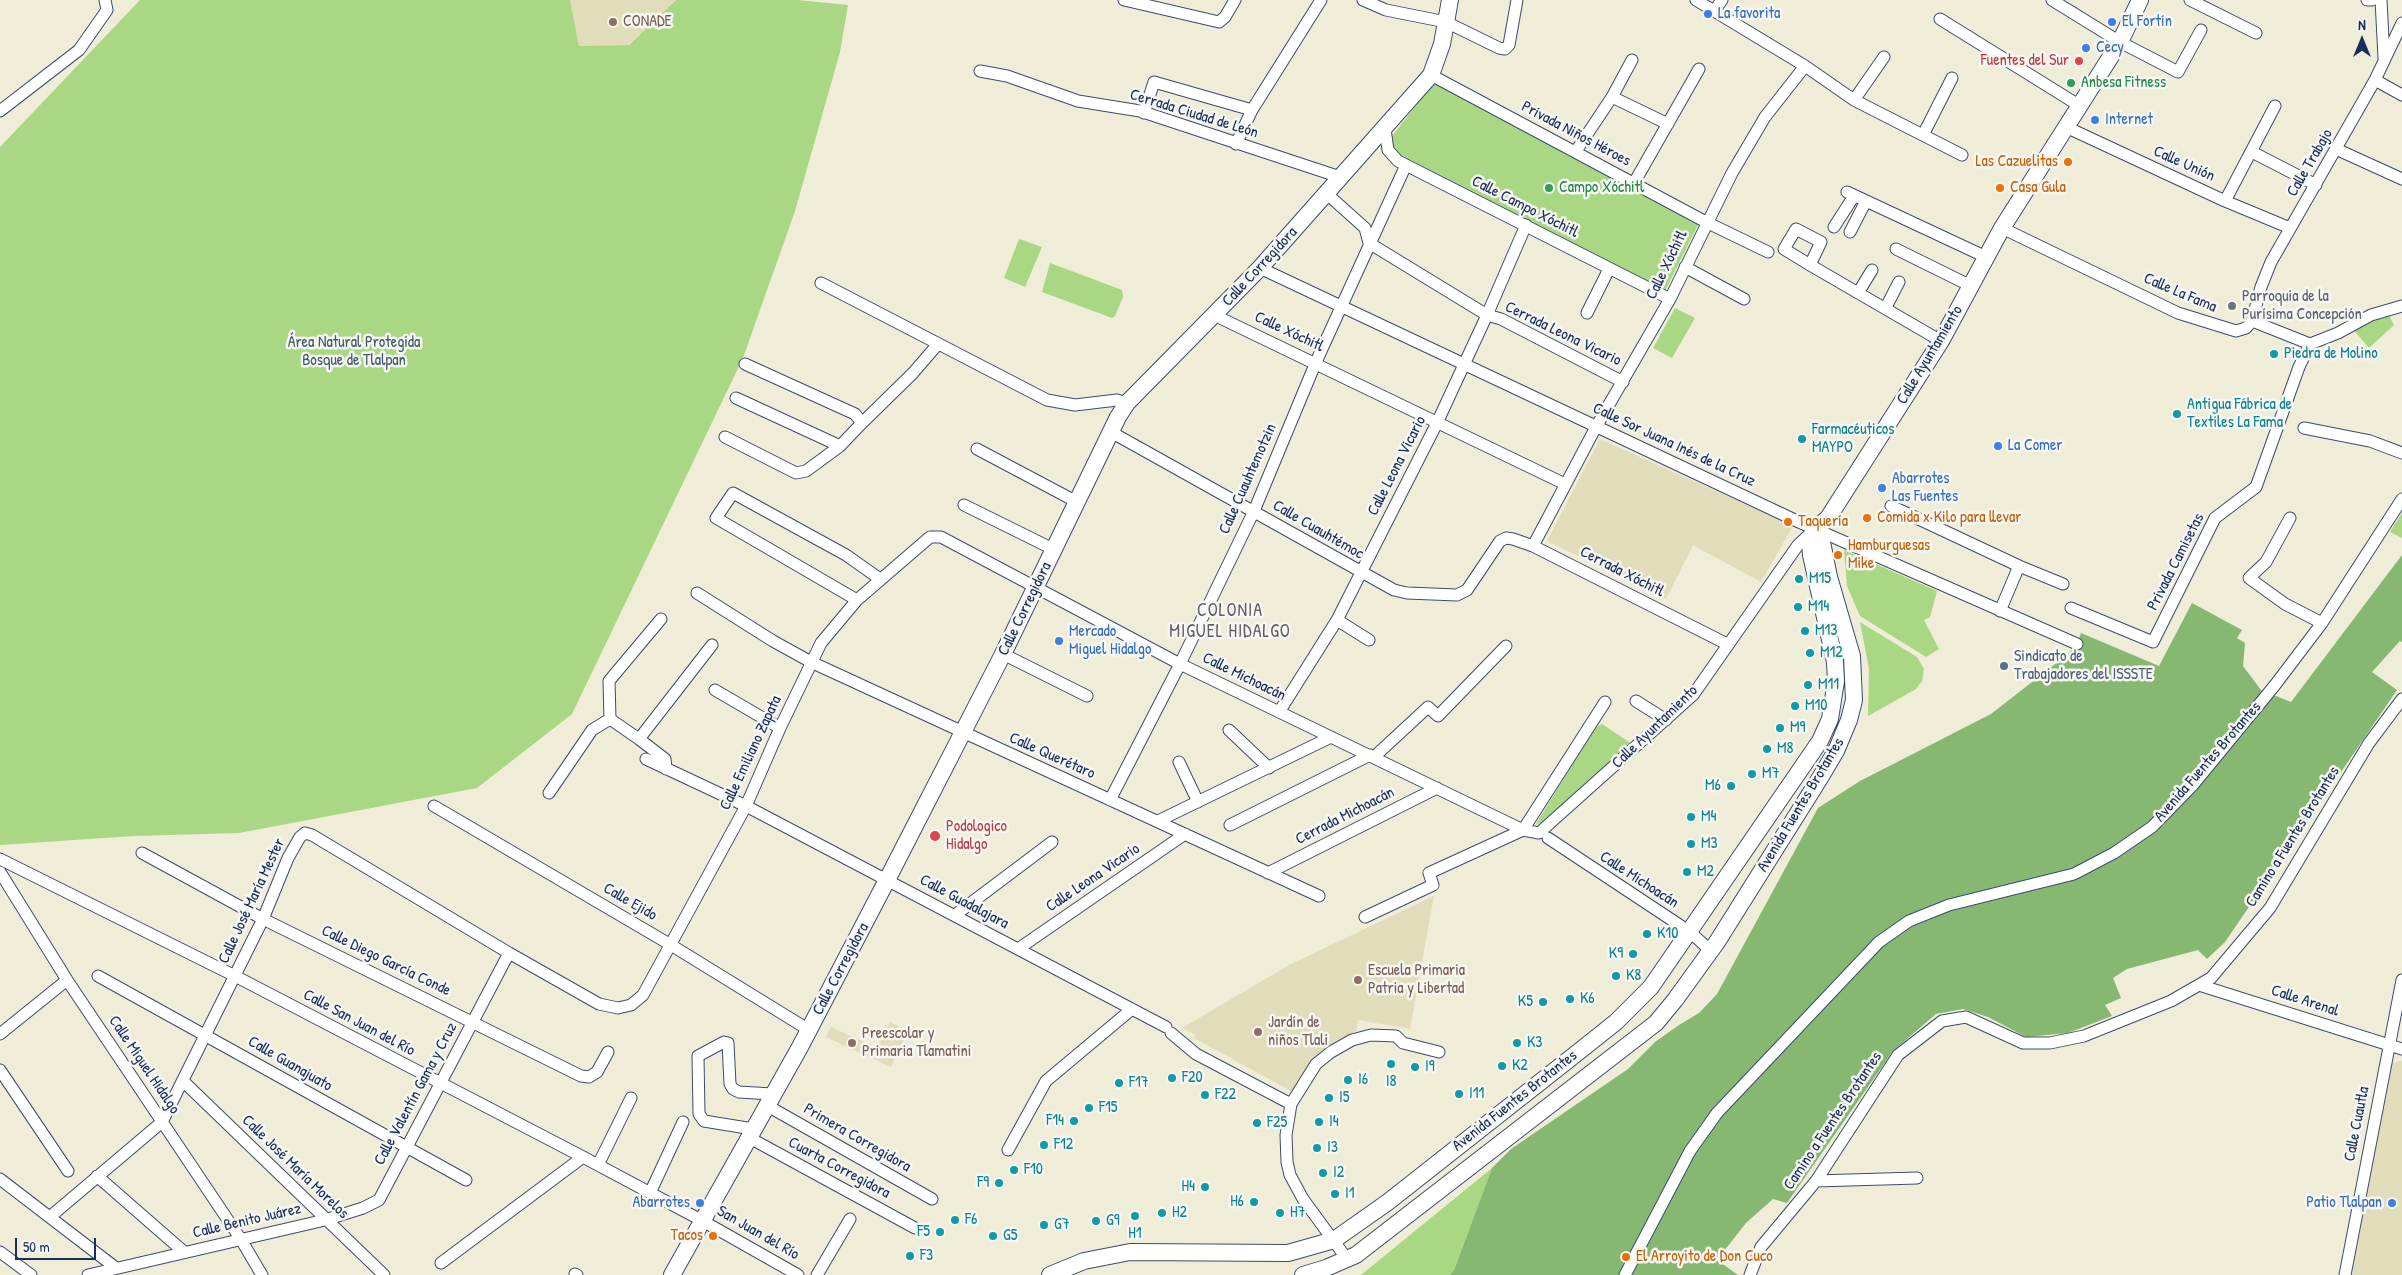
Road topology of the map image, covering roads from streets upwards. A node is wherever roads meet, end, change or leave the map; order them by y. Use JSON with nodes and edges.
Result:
{"nodes":[{"id":1,"x":105,"y":0,"type":"edge"},
{"id":2,"x":1124,"y":0,"type":"edge"},
{"id":3,"x":1235,"y":0,"type":"edge"},
{"id":4,"x":1321,"y":0,"type":"edge"},
{"id":5,"x":1363,"y":0,"type":"edge"},
{"id":6,"x":1450,"y":0,"type":"edge"},
{"id":7,"x":1517,"y":0,"type":"edge"},
{"id":8,"x":1696,"y":0,"type":"edge"},
{"id":9,"x":1722,"y":0,"type":"edge"},
{"id":10,"x":2052,"y":0,"type":"edge"},
{"id":11,"x":2140,"y":0,"type":"edge"},
{"id":12,"x":2190,"y":0,"type":"edge"},
{"id":13,"x":2367,"y":0,"type":"edge"},
{"id":14,"x":2372,"y":0,"type":"edge"},
{"id":15,"x":2380,"y":0,"type":"edge"},
{"id":16,"x":1714,"y":11,"type":"junction"},
{"id":17,"x":1940,"y":19,"type":"dead end"},
{"id":18,"x":1446,"y":22,"type":"junction"},
{"id":19,"x":2402,"y":23,"type":"edge"},
{"id":20,"x":2201,"y":30,"type":"dead end"},
{"id":21,"x":2256,"y":33,"type":"dead end"},
{"id":22,"x":2120,"y":42,"type":"junction"},
{"id":23,"x":1884,"y":57,"type":"dead end"},
{"id":24,"x":1632,"y":60,"type":"dead end"},
{"id":25,"x":2384,"y":60,"type":"junction"},
{"id":26,"x":1805,"y":66,"type":"junction"},
{"id":27,"x":1699,"y":69,"type":"dead end"},
{"id":28,"x":980,"y":71,"type":"dead end"},
{"id":29,"x":1431,"y":75,"type":"junction"},
{"id":30,"x":1952,"y":78,"type":"dead end"},
{"id":31,"x":2375,"y":80,"type":"junction"},
{"id":32,"x":2402,"y":95,"type":"edge"},
{"id":33,"x":1612,"y":97,"type":"junction"},
{"id":34,"x":1854,"y":100,"type":"junction"},
{"id":35,"x":2080,"y":106,"type":"junction"},
{"id":36,"x":2275,"y":106,"type":"dead end"},
{"id":37,"x":1252,"y":110,"type":"junction"},
{"id":38,"x":0,"y":111,"type":"edge"},
{"id":39,"x":1144,"y":112,"type":"junction"},
{"id":40,"x":1668,"y":124,"type":"junction"},
{"id":41,"x":2066,"y":127,"type":"junction"},
{"id":42,"x":1385,"y":129,"type":"junction"},
{"id":43,"x":1923,"y":135,"type":"junction"},
{"id":44,"x":1236,"y":144,"type":"junction"},
{"id":45,"x":2336,"y":149,"type":"junction"},
{"id":46,"x":1576,"y":151,"type":"junction"},
{"id":47,"x":2252,"y":152,"type":"junction"},
{"id":48,"x":1962,"y":155,"type":"dead end"},
{"id":49,"x":1406,"y":166,"type":"junction"},
{"id":50,"x":1340,"y":177,"type":"junction"},
{"id":51,"x":2402,"y":179,"type":"edge"},
{"id":52,"x":1634,"y":183,"type":"junction"},
{"id":53,"x":2316,"y":185,"type":"junction"},
{"id":54,"x":1326,"y":194,"type":"junction"},
{"id":55,"x":1866,"y":201,"type":"junction"},
{"id":56,"x":2225,"y":201,"type":"junction"},
{"id":57,"x":1706,"y":222,"type":"junction"},
{"id":58,"x":1526,"y":225,"type":"junction"},
{"id":59,"x":1834,"y":228,"type":"dead end"},
{"id":60,"x":2002,"y":228,"type":"junction"},
{"id":61,"x":2290,"y":228,"type":"junction"},
{"id":62,"x":1850,"y":232,"type":"dead end"},
{"id":63,"x":1369,"y":243,"type":"junction"},
{"id":64,"x":1896,"y":249,"type":"dead end"},
{"id":65,"x":1768,"y":252,"type":"dead end"},
{"id":66,"x":1986,"y":257,"type":"junction"},
{"id":67,"x":1810,"y":265,"type":"dead end"},
{"id":68,"x":1685,"y":267,"type":"junction"},
{"id":69,"x":1260,"y":268,"type":"junction"},
{"id":70,"x":1609,"y":269,"type":"junction"},
{"id":71,"x":1872,"y":270,"type":"dead end"},
{"id":72,"x":1899,"y":282,"type":"dead end"},
{"id":73,"x":821,"y":283,"type":"dead end"},
{"id":74,"x":1971,"y":286,"type":"junction"},
{"id":75,"x":1858,"y":293,"type":"junction"},
{"id":76,"x":1670,"y":299,"type":"junction"},
{"id":77,"x":1744,"y":299,"type":"dead end"},
{"id":78,"x":2402,"y":306,"type":"edge"},
{"id":79,"x":1341,"y":307,"type":"junction"},
{"id":80,"x":1886,"y":308,"type":"junction"},
{"id":81,"x":1588,"y":313,"type":"dead end"},
{"id":82,"x":1214,"y":315,"type":"junction"},
{"id":83,"x":1487,"y":315,"type":"junction"},
{"id":84,"x":2252,"y":321,"type":"junction"},
{"id":85,"x":1942,"y":341,"type":"junction"},
{"id":86,"x":938,"y":344,"type":"junction"},
{"id":87,"x":2310,"y":344,"type":"junction"},
{"id":88,"x":1316,"y":362,"type":"junction"},
{"id":89,"x":746,"y":364,"type":"dead end"},
{"id":90,"x":1464,"y":365,"type":"junction"},
{"id":91,"x":1623,"y":382,"type":"junction"},
{"id":92,"x":736,"y":398,"type":"dead end"},
{"id":93,"x":1127,"y":403,"type":"junction"},
{"id":94,"x":1436,"y":423,"type":"junction"},
{"id":95,"x":862,"y":424,"type":"junction"},
{"id":96,"x":1596,"y":427,"type":"junction"},
{"id":97,"x":2304,"y":428,"type":"dead end"},
{"id":98,"x":1111,"y":432,"type":"junction"},
{"id":99,"x":725,"y":437,"type":"dead end"},
{"id":100,"x":840,"y":446,"type":"junction"},
{"id":101,"x":977,"y":449,"type":"dead end"},
{"id":102,"x":2402,"y":453,"type":"edge"},
{"id":103,"x":1565,"y":484,"type":"junction"},
{"id":104,"x":2402,"y":499,"type":"edge"},
{"id":105,"x":1077,"y":502,"type":"junction"},
{"id":106,"x":964,"y":505,"type":"dead end"},
{"id":107,"x":1891,"y":506,"type":"dead end"},
{"id":108,"x":1254,"y":511,"type":"junction"},
{"id":109,"x":2290,"y":518,"type":"dead end"},
{"id":110,"x":1815,"y":529,"type":"junction"},
{"id":111,"x":941,"y":537,"type":"joint"},
{"id":112,"x":1500,"y":541,"type":"joint"},
{"id":113,"x":1533,"y":546,"type":"junction"},
{"id":114,"x":1055,"y":550,"type":"junction"},
{"id":115,"x":2019,"y":566,"type":"junction"},
{"id":116,"x":1361,"y":573,"type":"junction"},
{"id":117,"x":880,"y":579,"type":"junction"},
{"id":118,"x":2063,"y":584,"type":"dead end"},
{"id":119,"x":1035,"y":588,"type":"junction"},
{"id":120,"x":697,"y":593,"type":"dead end"},
{"id":121,"x":857,"y":600,"type":"junction"},
{"id":122,"x":2071,"y":608,"type":"dead end"},
{"id":123,"x":2000,"y":611,"type":"junction"},
{"id":124,"x":661,"y":618,"type":"dead end"},
{"id":125,"x":1337,"y":620,"type":"junction"},
{"id":126,"x":2322,"y":623,"type":"junction"},
{"id":127,"x":1369,"y":640,"type":"dead end"},
{"id":128,"x":1727,"y":644,"type":"junction"},
{"id":129,"x":2077,"y":644,"type":"dead end"},
{"id":130,"x":712,"y":645,"type":"dead end"},
{"id":131,"x":1506,"y":646,"type":"dead end"},
{"id":132,"x":1003,"y":654,"type":"junction"},
{"id":133,"x":811,"y":662,"type":"junction"},
{"id":134,"x":1180,"y":664,"type":"junction"},
{"id":135,"x":715,"y":690,"type":"dead end"},
{"id":136,"x":1087,"y":696,"type":"dead end"},
{"id":137,"x":2402,"y":699,"type":"edge"},
{"id":138,"x":1636,"y":701,"type":"dead end"},
{"id":139,"x":1606,"y":702,"type":"dead end"},
{"id":140,"x":1279,"y":712,"type":"junction"},
{"id":141,"x":610,"y":719,"type":"junction"},
{"id":142,"x":1666,"y":720,"type":"junction"},
{"id":143,"x":780,"y":728,"type":"junction"},
{"id":144,"x":1229,"y":730,"type":"dead end"},
{"id":145,"x":963,"y":733,"type":"junction"},
{"id":146,"x":1331,"y":737,"type":"junction"},
{"id":147,"x":639,"y":739,"type":"junction"},
{"id":148,"x":1813,"y":750,"type":"junction"},
{"id":149,"x":1372,"y":756,"type":"junction"},
{"id":150,"x":646,"y":759,"type":"dead end"},
{"id":151,"x":1830,"y":761,"type":"junction"},
{"id":152,"x":1179,"y":762,"type":"dead end"},
{"id":153,"x":1269,"y":768,"type":"junction"},
{"id":154,"x":666,"y":769,"type":"junction"},
{"id":155,"x":1437,"y":788,"type":"junction"},
{"id":156,"x":549,"y":793,"type":"dead end"},
{"id":157,"x":1110,"y":800,"type":"junction"},
{"id":158,"x":1198,"y":802,"type":"junction"},
{"id":159,"x":434,"y":806,"type":"dead end"},
{"id":160,"x":746,"y":806,"type":"junction"},
{"id":161,"x":1158,"y":821,"type":"junction"},
{"id":162,"x":1230,"y":825,"type":"dead end"},
{"id":163,"x":1523,"y":830,"type":"junction"},
{"id":164,"x":1185,"y":834,"type":"junction"},
{"id":165,"x":1543,"y":836,"type":"junction"},
{"id":166,"x":1052,"y":842,"type":"dead end"},
{"id":167,"x":142,"y":853,"type":"dead end"},
{"id":168,"x":0,"y":859,"type":"edge"},
{"id":169,"x":0,"y":872,"type":"edge"},
{"id":170,"x":1268,"y":873,"type":"junction"},
{"id":171,"x":887,"y":880,"type":"junction"},
{"id":172,"x":1318,"y":896,"type":"dead end"},
{"id":173,"x":955,"y":916,"type":"junction"},
{"id":174,"x":1365,"y":917,"type":"dead end"},
{"id":175,"x":263,"y":919,"type":"junction"},
{"id":176,"x":1690,"y":932,"type":"junction"},
{"id":177,"x":671,"y":945,"type":"junction"},
{"id":178,"x":1018,"y":949,"type":"junction"},
{"id":179,"x":1711,"y":951,"type":"junction"},
{"id":180,"x":509,"y":953,"type":"junction"},
{"id":181,"x":98,"y":976,"type":"dead end"},
{"id":182,"x":235,"y":976,"type":"junction"},
{"id":183,"x":67,"y":980,"type":"junction"},
{"id":184,"x":2402,"y":980,"type":"edge"},
{"id":185,"x":2199,"y":985,"type":"junction"},
{"id":186,"x":618,"y":1008,"type":"joint"},
{"id":187,"x":1132,"y":1008,"type":"junction"},
{"id":188,"x":473,"y":1022,"type":"junction"},
{"id":189,"x":809,"y":1030,"type":"junction"},
{"id":190,"x":0,"y":1034,"type":"edge"},
{"id":191,"x":207,"y":1035,"type":"junction"},
{"id":192,"x":2389,"y":1045,"type":"junction"},
{"id":193,"x":2402,"y":1049,"type":"edge"},
{"id":194,"x":608,"y":1052,"type":"dead end"},
{"id":195,"x":1439,"y":1052,"type":"dead end"},
{"id":196,"x":0,"y":1070,"type":"edge"},
{"id":197,"x":184,"y":1082,"type":"junction"},
{"id":198,"x":440,"y":1084,"type":"junction"},
{"id":199,"x":631,"y":1098,"type":"dead end"},
{"id":200,"x":769,"y":1100,"type":"junction"},
{"id":201,"x":1291,"y":1104,"type":"junction"},
{"id":202,"x":162,"y":1122,"type":"junction"},
{"id":203,"x":683,"y":1122,"type":"dead end"},
{"id":204,"x":750,"y":1133,"type":"junction"},
{"id":205,"x":406,"y":1149,"type":"junction"},
{"id":206,"x":1008,"y":1150,"type":"dead end"},
{"id":207,"x":583,"y":1157,"type":"junction"},
{"id":208,"x":598,"y":1165,"type":"junction"},
{"id":209,"x":68,"y":1170,"type":"dead end"},
{"id":210,"x":97,"y":1176,"type":"junction"},
{"id":211,"x":1917,"y":1178,"type":"dead end"},
{"id":212,"x":0,"y":1179,"type":"edge"},
{"id":213,"x":466,"y":1180,"type":"dead end"},
{"id":214,"x":1816,"y":1181,"type":"junction"},
{"id":215,"x":650,"y":1193,"type":"junction"},
{"id":216,"x":932,"y":1200,"type":"dead end"},
{"id":217,"x":51,"y":1216,"type":"junction"},
{"id":218,"x":850,"y":1219,"type":"dead end"},
{"id":219,"x":325,"y":1220,"type":"junction"},
{"id":220,"x":701,"y":1220,"type":"junction"},
{"id":221,"x":915,"y":1228,"type":"dead end"},
{"id":222,"x":240,"y":1238,"type":"junction"},
{"id":223,"x":1334,"y":1240,"type":"junction"},
{"id":224,"x":0,"y":1252,"type":"edge"},
{"id":225,"x":184,"y":1252,"type":"junction"},
{"id":226,"x":1347,"y":1259,"type":"junction"},
{"id":227,"x":441,"y":1263,"type":"dead end"},
{"id":228,"x":109,"y":1271,"type":"edge"},
{"id":229,"x":31,"y":1275,"type":"edge"},
{"id":230,"x":88,"y":1275,"type":"edge"},
{"id":231,"x":262,"y":1275,"type":"edge"},
{"id":232,"x":384,"y":1275,"type":"edge"},
{"id":233,"x":672,"y":1275,"type":"edge"},
{"id":234,"x":798,"y":1275,"type":"edge"},
{"id":235,"x":817,"y":1275,"type":"edge"},
{"id":236,"x":1050,"y":1275,"type":"edge"},
{"id":237,"x":1303,"y":1275,"type":"edge"},
{"id":238,"x":1625,"y":1275,"type":"edge"},
{"id":239,"x":1750,"y":1275,"type":"edge"},
{"id":240,"x":2345,"y":1275,"type":"edge"}],
"edges":[{"from":1,"to":38,"type":"street"},
{"from":2,"to":3,"type":"street"},
{"from":4,"to":37,"type":"street"},
{"from":5,"to":18,"type":"street"},
{"from":6,"to":18,"type":"street","name":"Calle Corregidora"},
{"from":7,"to":18,"type":"street"},
{"from":8,"to":16,"type":"street"},
{"from":9,"to":16,"type":"street"},
{"from":10,"to":22,"type":"street"},
{"from":11,"to":22,"type":"street","name":"Calle Ayuntamiento"},
{"from":12,"to":21,"type":"street"},
{"from":13,"to":14,"type":"street"},
{"from":15,"to":25,"type":"street"},
{"from":16,"to":26,"type":"street"},
{"from":17,"to":35,"type":"street"},
{"from":18,"to":29,"type":"street","name":"Calle Corregidora"},
{"from":19,"to":25,"type":"street","name":"Calle Trabajo"},
{"from":20,"to":22,"type":"street"},
{"from":22,"to":35,"type":"street","name":"Calle Ayuntamiento"},
{"from":23,"to":34,"type":"street"},
{"from":24,"to":33,"type":"street"},
{"from":25,"to":31,"type":"street","name":"Calle Trabajo"},
{"from":26,"to":34,"type":"street"},
{"from":26,"to":57,"type":"street","name":"Calle Xóchitl"},
{"from":27,"to":40,"type":"street"},
{"from":28,"to":39,"type":"street","name":"Cerrada Ciudad de León"},
{"from":29,"to":42,"type":"street","name":"Calle Corregidora"},
{"from":29,"to":46,"type":"street","name":"Privada Niños Héroes"},
{"from":30,"to":43,"type":"street"},
{"from":31,"to":32,"type":"street"},
{"from":31,"to":45,"type":"street","name":"Calle Trabajo"},
{"from":33,"to":40,"type":"street"},
{"from":33,"to":46,"type":"street"},
{"from":34,"to":43,"type":"street"},
{"from":35,"to":41,"type":"street","name":"Calle Ayuntamiento"},
{"from":36,"to":47,"type":"street"},
{"from":37,"to":39,"type":"street"},
{"from":37,"to":44,"type":"street"},
{"from":39,"to":44,"type":"street","name":"Cerrada Ciudad de León"},
{"from":40,"to":52,"type":"street"},
{"from":41,"to":56,"type":"street","name":"Calle Unión"},
{"from":41,"to":60,"type":"street","name":"Calle Ayuntamiento"},
{"from":42,"to":49,"type":"street","name":"Calle Campo Xóchitl"},
{"from":42,"to":50,"type":"street","name":"Calle Corregidora"},
{"from":43,"to":48,"type":"street"},
{"from":44,"to":50,"type":"street","name":"Cerrada Ciudad de León"},
{"from":45,"to":51,"type":"street"},
{"from":45,"to":53,"type":"street","name":"Calle Trabajo"},
{"from":46,"to":52,"type":"street","name":"Privada Niños Héroes"},
{"from":47,"to":53,"type":"street"},
{"from":47,"to":56,"type":"street"},
{"from":49,"to":58,"type":"street","name":"Calle Campo Xóchitl"},
{"from":49,"to":63,"type":"street","name":"Calle Cuauhtemotzin"},
{"from":50,"to":54,"type":"street","name":"Calle Corregidora"},
{"from":52,"to":57,"type":"street","name":"Privada Niños Héroes"},
{"from":53,"to":61,"type":"street","name":"Calle Trabajo"},
{"from":54,"to":63,"type":"street"},
{"from":54,"to":69,"type":"street","name":"Calle Corregidora"},
{"from":55,"to":59,"type":"street"},
{"from":55,"to":62,"type":"street"},
{"from":55,"to":66,"type":"street"},
{"from":56,"to":61,"type":"street","name":"Calle Unión"},
{"from":57,"to":65,"type":"street","name":"Privada Niños Héroes"},
{"from":57,"to":68,"type":"street","name":"Calle Xóchitl"},
{"from":58,"to":70,"type":"street","name":"Calle Campo Xóchitl"},
{"from":58,"to":83,"type":"street","name":"Calle Leona Vicario"},
{"from":60,"to":66,"type":"street","name":"Calle Ayuntamiento"},
{"from":60,"to":84,"type":"street","name":"Calle La Fama"},
{"from":61,"to":84,"type":"street","name":"Calle Trabajo"},
{"from":63,"to":79,"type":"street","name":"Calle Cuauhtemotzin"},
{"from":63,"to":83,"type":"street","name":"Cerrada Leona Vicario"},
{"from":64,"to":74,"type":"street"},
{"from":66,"to":74,"type":"street","name":"Calle Ayuntamiento"},
{"from":67,"to":75,"type":"street"},
{"from":68,"to":76,"type":"street","name":"Calle Xóchitl"},
{"from":68,"to":77,"type":"street"},
{"from":69,"to":79,"type":"street","name":"Calle Sor Juana Inés de la Cruz"},
{"from":69,"to":82,"type":"street","name":"Calle Corregidora"},
{"from":70,"to":76,"type":"street","name":"Calle Campo Xóchitl"},
{"from":70,"to":81,"type":"street"},
{"from":71,"to":75,"type":"street"},
{"from":72,"to":80,"type":"street"},
{"from":73,"to":86,"type":"street"},
{"from":74,"to":85,"type":"street","name":"Calle Ayuntamiento"},
{"from":75,"to":80,"type":"street"},
{"from":76,"to":91,"type":"street","name":"Calle Xóchitl"},
{"from":78,"to":87,"type":"street"},
{"from":79,"to":88,"type":"street","name":"Calle Cuauhtemotzin"},
{"from":79,"to":90,"type":"street","name":"Calle Sor Juana Inés de la Cruz"},
{"from":80,"to":85,"type":"street"},
{"from":82,"to":88,"type":"street","name":"Calle Xóchitl"},
{"from":82,"to":93,"type":"street","name":"Calle Corregidora"},
{"from":83,"to":90,"type":"street","name":"Calle Leona Vicario"},
{"from":83,"to":91,"type":"street","name":"Cerrada Leona Vicario"},
{"from":84,"to":87,"type":"street"},
{"from":85,"to":110,"type":"street","name":"Calle Ayuntamiento"},
{"from":86,"to":93,"type":"street"},
{"from":86,"to":95,"type":"street"},
{"from":87,"to":122,"type":"street","name":"Privada Camisetas"},
{"from":88,"to":94,"type":"street","name":"Calle Xóchitl"},
{"from":88,"to":108,"type":"street","name":"Calle Cuauhtemotzin"},
{"from":89,"to":95,"type":"street"},
{"from":90,"to":94,"type":"street","name":"Calle Leona Vicario"},
{"from":90,"to":96,"type":"street","name":"Calle Sor Juana Inés de la Cruz"},
{"from":91,"to":96,"type":"street","name":"Calle Xóchitl"},
{"from":92,"to":100,"type":"street"},
{"from":93,"to":98,"type":"street","name":"Calle Corregidora"},
{"from":94,"to":103,"type":"street","name":"Calle Xóchitl"},
{"from":94,"to":116,"type":"street","name":"Calle Leona Vicario"},
{"from":95,"to":100,"type":"street"},
{"from":96,"to":103,"type":"street","name":"Calle Xóchitl"},
{"from":96,"to":110,"type":"street","name":"Calle Sor Juana Inés de la Cruz"},
{"from":97,"to":102,"type":"street"},
{"from":98,"to":105,"type":"street","name":"Calle Corregidora"},
{"from":98,"to":108,"type":"street","name":"Calle Cuauhtémoc"},
{"from":99,"to":100,"type":"street"},
{"from":101,"to":105,"type":"street"},
{"from":103,"to":113,"type":"street","name":"Calle Xóchitl"},
{"from":104,"to":126,"type":"street","name":"Avenida Fuentes Brotantes"},
{"from":105,"to":114,"type":"street","name":"Calle Corregidora"},
{"from":106,"to":114,"type":"street"},
{"from":107,"to":115,"type":"street"},
{"from":108,"to":116,"type":"street","name":"Calle Cuauhtémoc"},
{"from":108,"to":134,"type":"street","name":"Calle Cuauhtemotzin"},
{"from":109,"to":126,"type":"street"},
{"from":110,"to":123,"type":"street","name":"Calle Sor Juana Inés de la Cruz"},
{"from":110,"to":128,"type":"street","name":"Calle Ayuntamiento"},
{"from":110,"to":148,"type":"street","name":"Avenida Fuentes Brotantes"},
{"from":110,"to":151,"type":"street","name":"Avenida Fuentes Brotantes"},
{"from":111,"to":117,"type":"street","name":"Calle Emiliano Zapata"},
{"from":111,"to":119,"type":"street","name":"Calle Michoacán"},
{"from":112,"to":113,"type":"street","name":"Cerrada Xóchitl"},
{"from":112,"to":116,"type":"street","name":"Calle Cuauhtémoc"},
{"from":113,"to":128,"type":"street","name":"Cerrada Xóchitl"},
{"from":114,"to":119,"type":"street","name":"Calle Corregidora"},
{"from":115,"to":118,"type":"street"},
{"from":115,"to":123,"type":"street"},
{"from":116,"to":125,"type":"street","name":"Calle Leona Vicario"},
{"from":117,"to":121,"type":"street","name":"Calle Emiliano Zapata"},
{"from":117,"to":121,"type":"street"},
{"from":119,"to":132,"type":"street","name":"Calle Corregidora"},
{"from":119,"to":134,"type":"street","name":"Calle Michoacán"},
{"from":120,"to":133,"type":"street","name":"Calle Querétaro"},
{"from":121,"to":133,"type":"street","name":"Calle Emiliano Zapata"},
{"from":123,"to":129,"type":"street","name":"Calle Sor Juana Inés de la Cruz"},
{"from":124,"to":141,"type":"street"},
{"from":125,"to":127,"type":"street"},
{"from":125,"to":140,"type":"street","name":"Calle Leona Vicario"},
{"from":126,"to":238,"type":"street","name":"Avenida Fuentes Brotantes"},
{"from":128,"to":142,"type":"street","name":"Calle Ayuntamiento"},
{"from":130,"to":147,"type":"street"},
{"from":131,"to":149,"type":"street"},
{"from":132,"to":136,"type":"street"},
{"from":132,"to":145,"type":"street","name":"Calle Corregidora"},
{"from":133,"to":143,"type":"street","name":"Calle Emiliano Zapata"},
{"from":133,"to":145,"type":"street","name":"Calle Querétaro"},
{"from":134,"to":140,"type":"street","name":"Calle Michoacán"},
{"from":134,"to":157,"type":"street","name":"Calle Cuauhtemotzin"},
{"from":135,"to":143,"type":"street"},
{"from":137,"to":185,"type":"street","name":"Camino a Fuentes Brotantes"},
{"from":138,"to":142,"type":"street"},
{"from":139,"to":163,"type":"street"},
{"from":140,"to":146,"type":"street","name":"Calle Michoacán"},
{"from":141,"to":147,"type":"street"},
{"from":141,"to":156,"type":"street"},
{"from":142,"to":165,"type":"street","name":"Calle Ayuntamiento"},
{"from":143,"to":160,"type":"street","name":"Calle Emiliano Zapata"},
{"from":144,"to":153,"type":"street"},
{"from":145,"to":157,"type":"street","name":"Calle Querétaro"},
{"from":145,"to":171,"type":"street","name":"Calle Corregidora"},
{"from":146,"to":149,"type":"street","name":"Calle Michoacán"},
{"from":146,"to":153,"type":"street"},
{"from":147,"to":154,"type":"street"},
{"from":148,"to":151,"type":"street"},
{"from":148,"to":176,"type":"street","name":"Avenida Fuentes Brotantes"},
{"from":149,"to":155,"type":"street","name":"Calle Michoacán"},
{"from":149,"to":162,"type":"street"},
{"from":150,"to":154,"type":"street","name":"Calle Guadalajara"},
{"from":151,"to":179,"type":"street","name":"Avenida Fuentes Brotantes"},
{"from":152,"to":158,"type":"street"},
{"from":153,"to":158,"type":"street"},
{"from":154,"to":160,"type":"street","name":"Calle Guadalajara"},
{"from":155,"to":163,"type":"street","name":"Calle Michoacán"},
{"from":155,"to":170,"type":"street","name":"Cerrada Michoacán"},
{"from":157,"to":161,"type":"street","name":"Calle Querétaro"},
{"from":158,"to":161,"type":"street"},
{"from":159,"to":177,"type":"street","name":"Calle Ejido"},
{"from":160,"to":171,"type":"street","name":"Calle Guadalajara"},
{"from":160,"to":177,"type":"street","name":"Calle Emiliano Zapata"},
{"from":161,"to":164,"type":"street","name":"Calle Querétaro"},
{"from":163,"to":165,"type":"street","name":"Calle Michoacán"},
{"from":163,"to":174,"type":"street"},
{"from":164,"to":170,"type":"street","name":"Calle Querétaro"},
{"from":164,"to":178,"type":"street","name":"Calle Leona Vicario"},
{"from":165,"to":176,"type":"street","name":"Calle Michoacán"},
{"from":166,"to":173,"type":"street"},
{"from":167,"to":175,"type":"street","name":"Calle Diego García Conde"},
{"from":168,"to":182,"type":"street","name":"Calle San Juan del Río"},
{"from":169,"to":183,"type":"street","name":"Calle Miguel Hidalgo"},
{"from":170,"to":172,"type":"street","name":"Calle Querétaro"},
{"from":171,"to":173,"type":"street","name":"Calle Guadalajara"},
{"from":171,"to":189,"type":"street","name":"Calle Corregidora"},
{"from":173,"to":178,"type":"street","name":"Calle Guadalajara"},
{"from":175,"to":180,"type":"street","name":"Calle José María Mester"},
{"from":175,"to":182,"type":"street","name":"Calle José María Mester"},
{"from":175,"to":188,"type":"street","name":"Calle Diego García Conde"},
{"from":176,"to":179,"type":"street","name":"Calle Michoacán"},
{"from":176,"to":223,"type":"street","name":"Avenida Fuentes Brotantes"},
{"from":177,"to":186,"type":"street","name":"Calle Emiliano Zapata"},
{"from":177,"to":189,"type":"street","name":"Calle Ejido"},
{"from":178,"to":187,"type":"street","name":"Calle Guadalajara"},
{"from":179,"to":226,"type":"street","name":"Avenida Fuentes Brotantes"},
{"from":180,"to":186,"type":"street","name":"Calle José María Mester"},
{"from":180,"to":188,"type":"street","name":"Calle Valentín Gama y Cruz"},
{"from":181,"to":191,"type":"street","name":"Calle Guanajuato"},
{"from":182,"to":191,"type":"street","name":"Calle José María Mester"},
{"from":182,"to":198,"type":"street","name":"Calle San Juan del Río"},
{"from":183,"to":190,"type":"street"},
{"from":183,"to":202,"type":"street","name":"Calle Miguel Hidalgo"},
{"from":184,"to":192,"type":"street","name":"Calle Cuautla"},
{"from":185,"to":192,"type":"street","name":"Calle Arenal"},
{"from":185,"to":214,"type":"street","name":"Camino a Fuentes Brotantes"},
{"from":187,"to":201,"type":"street","name":"Calle Guadalajara"},
{"from":187,"to":206,"type":"street"},
{"from":188,"to":194,"type":"street","name":"Calle Diego García Conde"},
{"from":188,"to":198,"type":"street","name":"Calle Valentín Gama y Cruz"},
{"from":189,"to":200,"type":"street","name":"Calle Corregidora"},
{"from":191,"to":197,"type":"street","name":"Calle José María Mester"},
{"from":191,"to":205,"type":"street","name":"Calle Guanajuato"},
{"from":192,"to":193,"type":"street","name":"Calle Arenal"},
{"from":192,"to":240,"type":"street","name":"Calle Cuautla"},
{"from":195,"to":201,"type":"street"},
{"from":196,"to":209,"type":"street"},
{"from":197,"to":202,"type":"street","name":"Calle José María Mester"},
{"from":197,"to":219,"type":"street","name":"Calle José María Morelos"},
{"from":198,"to":205,"type":"street","name":"Calle Valentín Gama y Cruz"},
{"from":198,"to":207,"type":"street","name":"Calle San Juan del Río"},
{"from":199,"to":208,"type":"street"},
{"from":200,"to":204,"type":"street","name":"Calle Corregidora"},
{"from":200,"to":204,"type":"street","name":"Cuarta Corregidora"},
{"from":200,"to":216,"type":"street","name":"Primera Corregidora"},
{"from":201,"to":223,"type":"street"},
{"from":202,"to":210,"type":"street","name":"Calle José María Mester"},
{"from":202,"to":222,"type":"street","name":"Calle Miguel Hidalgo"},
{"from":203,"to":215,"type":"street"},
{"from":204,"to":220,"type":"street","name":"Calle Corregidora"},
{"from":204,"to":221,"type":"street","name":"Cuarta Corregidora"},
{"from":205,"to":213,"type":"street","name":"Calle Guanajuato"},
{"from":205,"to":219,"type":"street","name":"Calle Valentín Gama y Cruz"},
{"from":207,"to":208,"type":"street","name":"Calle San Juan del Río"},
{"from":207,"to":227,"type":"street"},
{"from":208,"to":215,"type":"street","name":"Calle San Juan del Río"},
{"from":210,"to":217,"type":"street","name":"Calle José María Mester"},
{"from":210,"to":225,"type":"street"},
{"from":211,"to":214,"type":"street"},
{"from":212,"to":217,"type":"street"},
{"from":214,"to":239,"type":"street","name":"Camino a Fuentes Brotantes"},
{"from":215,"to":220,"type":"street","name":"Calle San Juan del Río"},
{"from":217,"to":228,"type":"street"},
{"from":218,"to":235,"type":"street"},
{"from":219,"to":222,"type":"street","name":"Calle Benito Juárez"},
{"from":219,"to":232,"type":"street","name":"Calle José María Morelos"},
{"from":220,"to":233,"type":"street","name":"Calle Corregidora"},
{"from":220,"to":234,"type":"street","name":"San Juan del Río"},
{"from":222,"to":225,"type":"street","name":"Calle Benito Juárez"},
{"from":222,"to":231,"type":"street","name":"Calle Miguel Hidalgo"},
{"from":223,"to":226,"type":"street"},
{"from":223,"to":236,"type":"street","name":"Avenida Fuentes Brotantes"},
{"from":224,"to":229,"type":"street"},
{"from":225,"to":228,"type":"street","name":"Calle Benito Juárez"},
{"from":226,"to":237,"type":"street","name":"Avenida Fuentes Brotantes"},
{"from":228,"to":230,"type":"street","name":"Calle Benito Juárez"}]}
